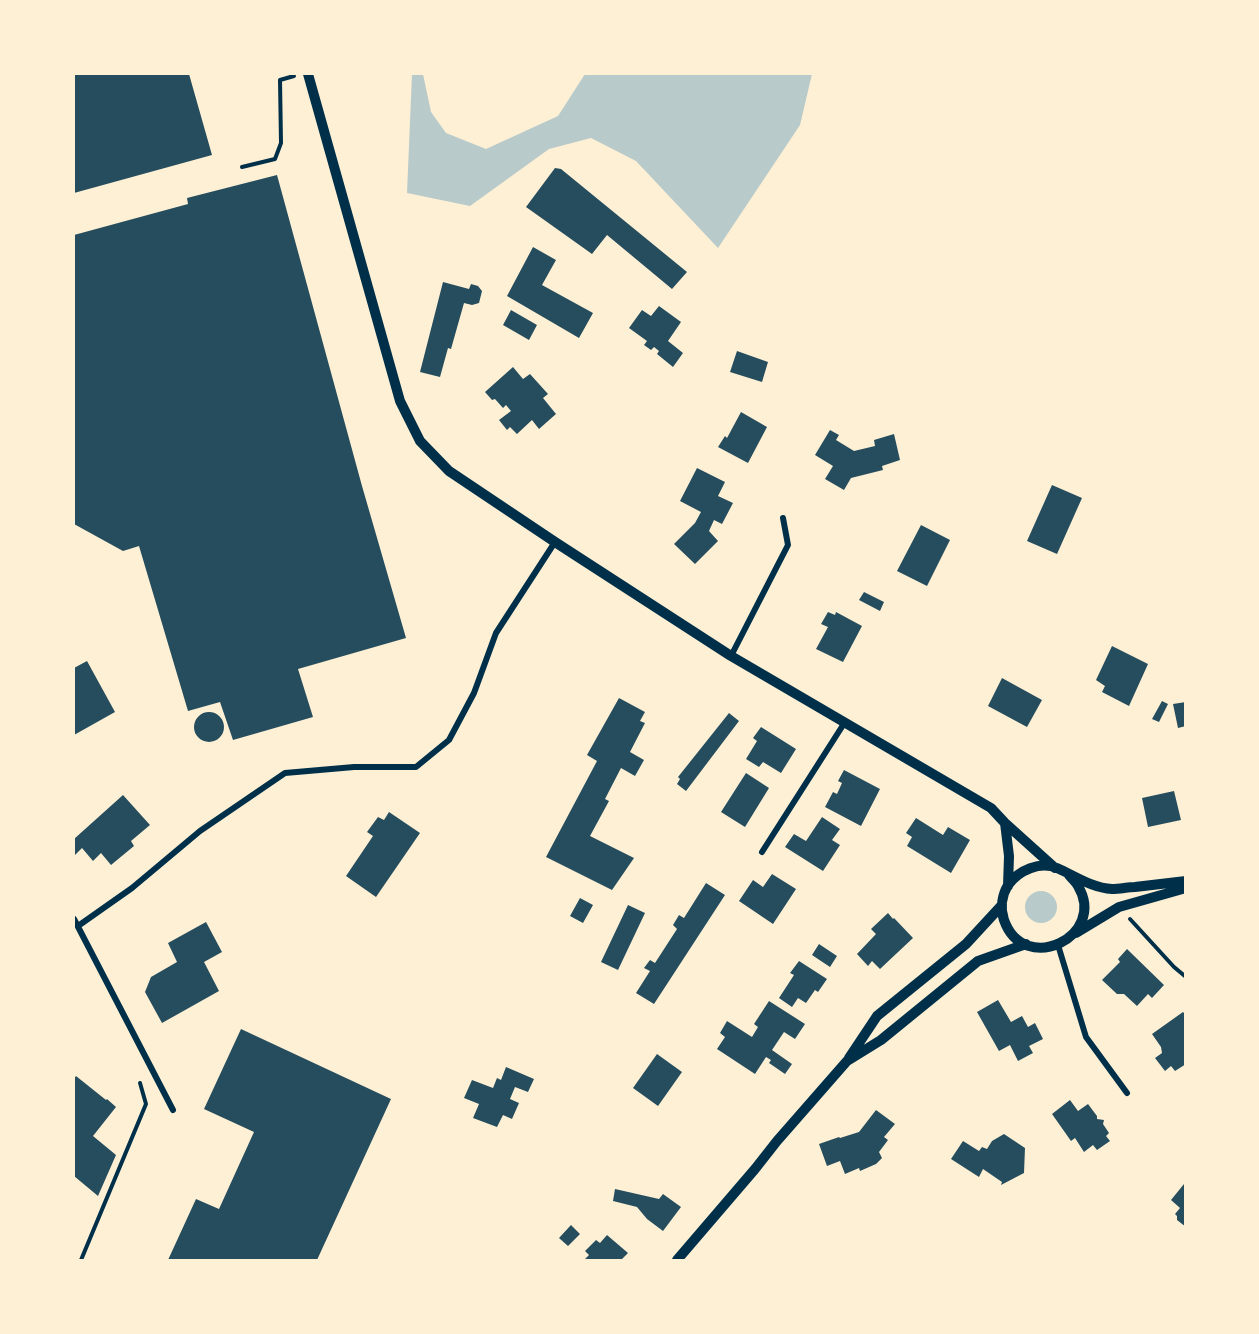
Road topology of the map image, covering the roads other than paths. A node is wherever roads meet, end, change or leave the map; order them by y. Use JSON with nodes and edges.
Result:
{"nodes":[{"id":1,"x":308,"y":74,"type":"edge"},
{"id":2,"x":783,"y":518,"type":"dead end"},
{"id":3,"x":555,"y":542,"type":"junction"},
{"id":4,"x":731,"y":656,"type":"junction"},
{"id":5,"x":845,"y":722,"type":"junction"},
{"id":6,"x":1005,"y":823,"type":"junction"},
{"id":7,"x":762,"y":852,"type":"dead end"},
{"id":8,"x":1055,"y":867,"type":"junction"},
{"id":9,"x":1069,"y":875,"type":"junction"},
{"id":10,"x":1185,"y":881,"type":"edge"},
{"id":11,"x":1008,"y":886,"type":"junction"},
{"id":12,"x":1185,"y":888,"type":"edge"},
{"id":13,"x":1002,"y":905,"type":"junction"},
{"id":14,"x":74,"y":919,"type":"edge"},
{"id":15,"x":78,"y":926,"type":"junction"},
{"id":16,"x":1074,"y":934,"type":"junction"},
{"id":17,"x":1026,"y":944,"type":"junction"},
{"id":18,"x":1058,"y":945,"type":"junction"},
{"id":19,"x":847,"y":1061,"type":"junction"},
{"id":20,"x":1127,"y":1092,"type":"dead end"},
{"id":21,"x":173,"y":1110,"type":"dead end"},
{"id":22,"x":677,"y":1260,"type":"edge"}],
"edges":[{"from":1,"to":3,"type":"street"},
{"from":2,"to":4,"type":"street"},
{"from":3,"to":4,"type":"street"},
{"from":3,"to":15,"type":"street"},
{"from":4,"to":5,"type":"street"},
{"from":5,"to":6,"type":"street"},
{"from":5,"to":7,"type":"street"},
{"from":6,"to":8,"type":"street"},
{"from":6,"to":11,"type":"street"},
{"from":8,"to":9,"type":"street"},
{"from":8,"to":11,"type":"street"},
{"from":9,"to":10,"type":"street"},
{"from":9,"to":16,"type":"street"},
{"from":11,"to":13,"type":"street"},
{"from":12,"to":16,"type":"street"},
{"from":13,"to":17,"type":"street"},
{"from":13,"to":19,"type":"street"},
{"from":14,"to":15,"type":"street"},
{"from":15,"to":21,"type":"street"},
{"from":16,"to":18,"type":"street"},
{"from":17,"to":18,"type":"street"},
{"from":17,"to":19,"type":"street"},
{"from":18,"to":20,"type":"street"},
{"from":19,"to":22,"type":"street"}]}
